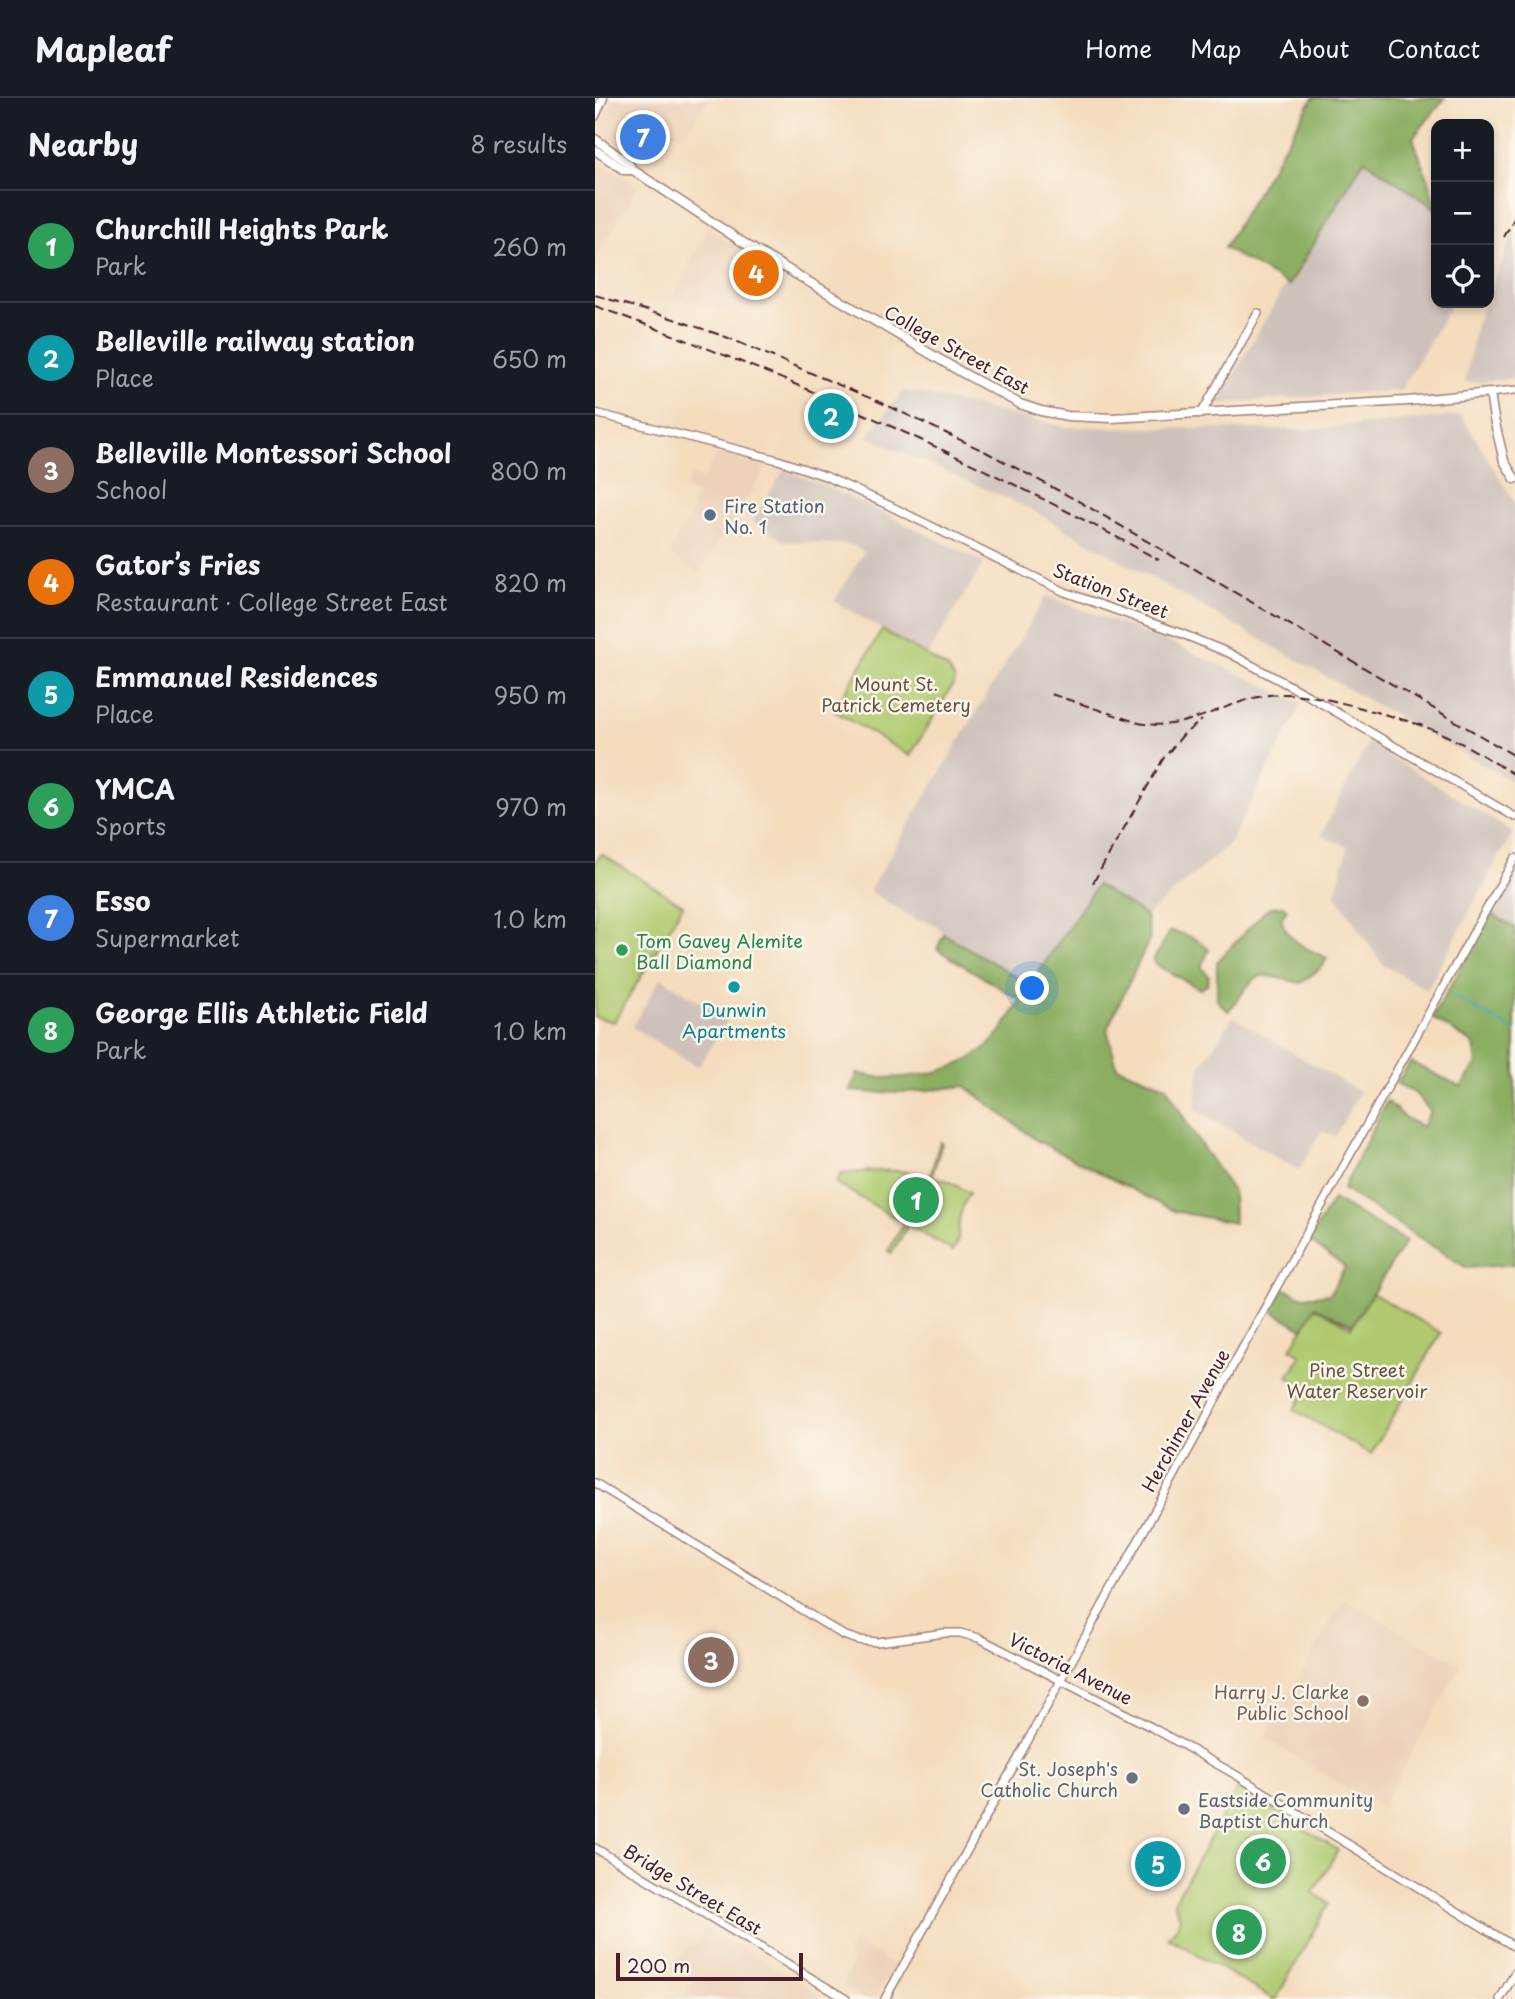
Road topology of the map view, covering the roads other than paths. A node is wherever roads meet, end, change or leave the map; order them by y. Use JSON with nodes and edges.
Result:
{"nodes":[{"id":1,"x":603,"y":98,"type":"edge"},
{"id":2,"x":595,"y":116,"type":"edge"},
{"id":3,"x":595,"y":139,"type":"edge"},
{"id":4,"x":595,"y":150,"type":"edge"},
{"id":5,"x":633,"y":170,"type":"junction"},
{"id":6,"x":1258,"y":313,"type":"dead end"},
{"id":7,"x":1515,"y":390,"type":"edge"},
{"id":8,"x":1490,"y":393,"type":"junction"},
{"id":9,"x":595,"y":412,"type":"edge"},
{"id":10,"x":1201,"y":414,"type":"junction"},
{"id":11,"x":1515,"y":479,"type":"edge"},
{"id":12,"x":1515,"y":817,"type":"edge"},
{"id":13,"x":1515,"y":858,"type":"edge"},
{"id":14,"x":595,"y":1483,"type":"edge"},
{"id":15,"x":1062,"y":1680,"type":"junction"},
{"id":16,"x":595,"y":1849,"type":"edge"},
{"id":17,"x":1515,"y":1947,"type":"edge"},
{"id":18,"x":1515,"y":1973,"type":"edge"},
{"id":19,"x":846,"y":1999,"type":"edge"},
{"id":20,"x":885,"y":1999,"type":"edge"},
{"id":21,"x":1500,"y":1999,"type":"edge"}],
"edges":[{"from":1,"to":2,"type":"main road"},
{"from":3,"to":5,"type":"main road","name":"College Street East"},
{"from":4,"to":5,"type":"main road","name":"College Street East"},
{"from":5,"to":10,"type":"main road","name":"College Street East"},
{"from":6,"to":10,"type":"street"},
{"from":7,"to":8,"type":"street","name":"College Street East"},
{"from":8,"to":10,"type":"main road","name":"College Street East"},
{"from":8,"to":11,"type":"main road"},
{"from":9,"to":12,"type":"street","name":"Station Street"},
{"from":13,"to":15,"type":"street","name":"Herchimer Avenue"},
{"from":14,"to":15,"type":"street","name":"Victoria Avenue"},
{"from":15,"to":17,"type":"street","name":"Victoria Avenue"},
{"from":15,"to":20,"type":"street","name":"Herchimer Avenue"},
{"from":16,"to":19,"type":"street","name":"Bridge Street East"},
{"from":18,"to":21,"type":"street"}]}
